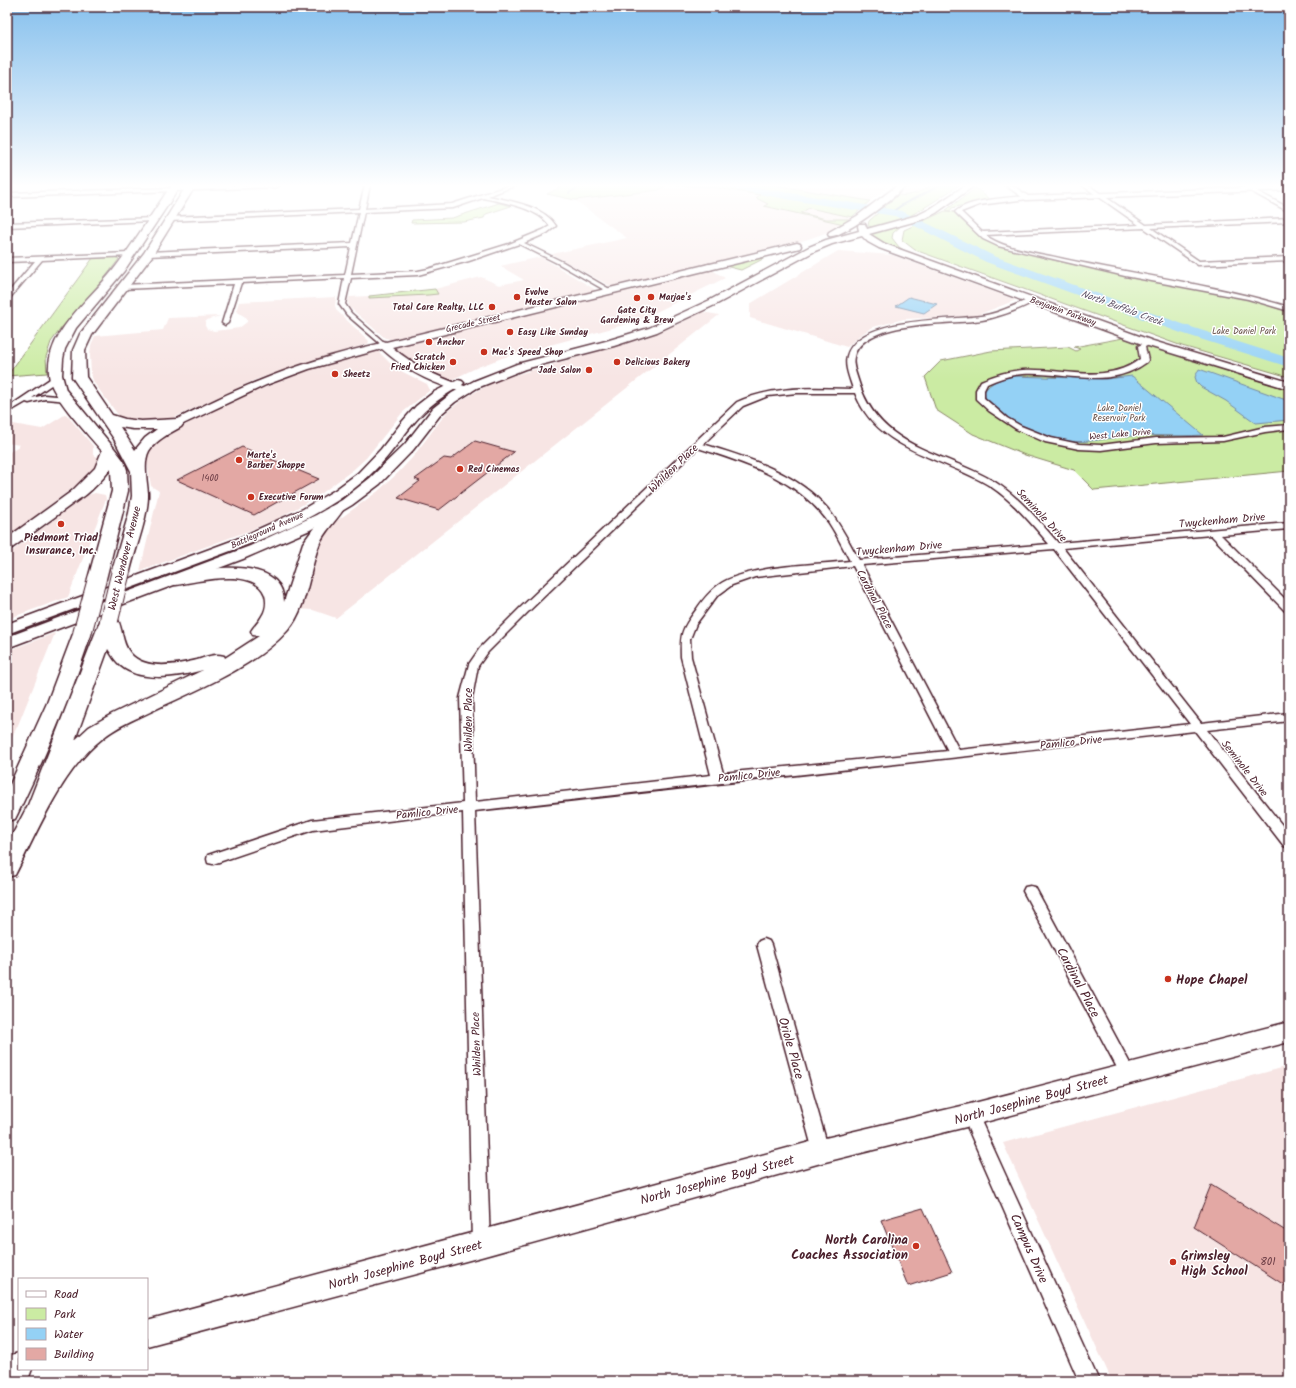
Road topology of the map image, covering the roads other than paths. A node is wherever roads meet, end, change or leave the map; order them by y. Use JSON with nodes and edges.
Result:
{"nodes":[{"id":1,"x":132,"y":250,"type":"edge"},
{"id":2,"x":150,"y":250,"type":"edge"},
{"id":3,"x":235,"y":250,"type":"edge"},
{"id":4,"x":353,"y":250,"type":"edge"},
{"id":5,"x":497,"y":250,"type":"edge"},
{"id":6,"x":535,"y":250,"type":"edge"},
{"id":7,"x":781,"y":250,"type":"edge"},
{"id":8,"x":790,"y":250,"type":"edge"},
{"id":9,"x":812,"y":250,"type":"edge"},
{"id":10,"x":890,"y":250,"type":"edge"},
{"id":11,"x":894,"y":250,"type":"edge"},
{"id":12,"x":910,"y":250,"type":"edge"},
{"id":13,"x":1019,"y":250,"type":"edge"},
{"id":14,"x":1179,"y":250,"type":"edge"},
{"id":15,"x":899,"y":252,"type":"junction"},
{"id":16,"x":148,"y":254,"type":"junction"},
{"id":17,"x":129,"y":255,"type":"junction"},
{"id":18,"x":40,"y":259,"type":"junction"},
{"id":19,"x":1289,"y":259,"type":"edge"},
{"id":20,"x":7,"y":260,"type":"edge"},
{"id":21,"x":762,"y":264,"type":"dead end"},
{"id":22,"x":709,"y":267,"type":"junction"},
{"id":23,"x":736,"y":272,"type":"dead end"},
{"id":24,"x":347,"y":277,"type":"junction"},
{"id":25,"x":238,"y":282,"type":"junction"},
{"id":26,"x":123,"y":287,"type":"junction"},
{"id":27,"x":610,"y":291,"type":"junction"},
{"id":28,"x":7,"y":298,"type":"edge"},
{"id":29,"x":1032,"y":300,"type":"junction"},
{"id":30,"x":1289,"y":308,"type":"edge"},
{"id":31,"x":672,"y":311,"type":"dead end"},
{"id":32,"x":225,"y":323,"type":"dead end"},
{"id":33,"x":1149,"y":343,"type":"junction"},
{"id":34,"x":383,"y":344,"type":"junction"},
{"id":35,"x":56,"y":380,"type":"junction"},
{"id":36,"x":1289,"y":380,"type":"edge"},
{"id":37,"x":1289,"y":386,"type":"edge"},
{"id":38,"x":460,"y":388,"type":"junction"},
{"id":39,"x":857,"y":391,"type":"junction"},
{"id":40,"x":65,"y":399,"type":"junction"},
{"id":41,"x":10,"y":409,"type":"edge"},
{"id":42,"x":107,"y":418,"type":"junction"},
{"id":43,"x":177,"y":423,"type":"junction"},
{"id":44,"x":1289,"y":427,"type":"edge"},
{"id":45,"x":697,"y":445,"type":"junction"},
{"id":46,"x":108,"y":451,"type":"junction"},
{"id":47,"x":139,"y":477,"type":"junction"},
{"id":48,"x":77,"y":494,"type":"junction"},
{"id":49,"x":117,"y":507,"type":"junction"},
{"id":50,"x":335,"y":510,"type":"junction"},
{"id":51,"x":1289,"y":526,"type":"edge"},
{"id":52,"x":1214,"y":533,"type":"junction"},
{"id":53,"x":7,"y":545,"type":"edge"},
{"id":54,"x":1057,"y":547,"type":"junction"},
{"id":55,"x":856,"y":563,"type":"junction"},
{"id":56,"x":176,"y":580,"type":"junction"},
{"id":57,"x":1289,"y":608,"type":"edge"},
{"id":58,"x":109,"y":620,"type":"junction"},
{"id":59,"x":7,"y":630,"type":"edge"},
{"id":60,"x":7,"y":643,"type":"edge"},
{"id":61,"x":1289,"y":717,"type":"edge"},
{"id":62,"x":1199,"y":728,"type":"junction"},
{"id":63,"x":956,"y":754,"type":"junction"},
{"id":64,"x":718,"y":778,"type":"junction"},
{"id":65,"x":39,"y":804,"type":"junction"},
{"id":66,"x":470,"y":807,"type":"junction"},
{"id":67,"x":7,"y":813,"type":"edge"},
{"id":68,"x":1289,"y":843,"type":"edge"},
{"id":69,"x":213,"y":859,"type":"dead end"},
{"id":70,"x":7,"y":868,"type":"edge"},
{"id":71,"x":1030,"y":891,"type":"dead end"},
{"id":72,"x":764,"y":945,"type":"dead end"},
{"id":73,"x":1289,"y":1032,"type":"edge"},
{"id":74,"x":1128,"y":1074,"type":"junction"},
{"id":75,"x":970,"y":1115,"type":"junction"},
{"id":76,"x":821,"y":1151,"type":"junction"},
{"id":77,"x":481,"y":1244,"type":"junction"},
{"id":78,"x":148,"y":1333,"type":"edge"},
{"id":79,"x":18,"y":1367,"type":"edge"},
{"id":80,"x":7,"y":1370,"type":"edge"},
{"id":81,"x":1089,"y":1381,"type":"edge"}],
"edges":[{"from":1,"to":17,"type":"highway","name":"West Wendover Avenue"},
{"from":2,"to":16,"type":"highway"},
{"from":3,"to":16,"type":"street"},
{"from":4,"to":24,"type":"street"},
{"from":5,"to":24,"type":"street"},
{"from":6,"to":27,"type":"street"},
{"from":7,"to":22,"type":"main road"},
{"from":8,"to":21,"type":"main road"},
{"from":9,"to":38,"type":"main road","name":"Battleground Avenue"},
{"from":10,"to":15,"type":"main road"},
{"from":11,"to":15,"type":"main road","name":"Benjamin Parkway"},
{"from":12,"to":36,"type":"main road","name":"Benjamin Parkway"},
{"from":13,"to":30,"type":"street"},
{"from":14,"to":19,"type":"street"},
{"from":15,"to":29,"type":"main road","name":"Benjamin Parkway"},
{"from":16,"to":26,"type":"highway"},
{"from":17,"to":18,"type":"street"},
{"from":17,"to":35,"type":"highway","name":"West Wendover Avenue"},
{"from":18,"to":20,"type":"street"},
{"from":18,"to":28,"type":"street"},
{"from":22,"to":23,"type":"main road"},
{"from":22,"to":27,"type":"street","name":"Grecade Street"},
{"from":24,"to":25,"type":"street"},
{"from":24,"to":34,"type":"street"},
{"from":25,"to":26,"type":"street"},
{"from":25,"to":32,"type":"street"},
{"from":26,"to":42,"type":"highway"},
{"from":27,"to":34,"type":"street","name":"Grecade Street"},
{"from":29,"to":33,"type":"main road","name":"Benjamin Parkway"},
{"from":29,"to":39,"type":"street","name":"Seminole Drive"},
{"from":31,"to":38,"type":"main road","name":"Battleground Avenue"},
{"from":33,"to":37,"type":"main road","name":"Benjamin Parkway"},
{"from":33,"to":44,"type":"street","name":"West Lake Drive"},
{"from":34,"to":38,"type":"street"},
{"from":34,"to":43,"type":"street","name":"Grecade Street"},
{"from":35,"to":40,"type":"highway","name":"West Wendover Avenue"},
{"from":35,"to":41,"type":"street"},
{"from":38,"to":50,"type":"main road","name":"Battleground Avenue"},
{"from":38,"to":59,"type":"main road","name":"Battleground Avenue"},
{"from":39,"to":45,"type":"street","name":"Whilden Place"},
{"from":39,"to":54,"type":"street","name":"Seminole Drive"},
{"from":40,"to":41,"type":"street"},
{"from":40,"to":46,"type":"highway","name":"West Wendover Avenue"},
{"from":42,"to":43,"type":"highway"},
{"from":42,"to":47,"type":"highway"},
{"from":43,"to":47,"type":"highway","name":"West Wendover Avenue"},
{"from":45,"to":55,"type":"street","name":"Cardinal Place"},
{"from":45,"to":66,"type":"street","name":"Whilden Place"},
{"from":46,"to":48,"type":"highway"},
{"from":46,"to":49,"type":"highway","name":"West Wendover Avenue"},
{"from":47,"to":58,"type":"highway","name":"West Wendover Avenue","bridge":true},
{"from":48,"to":49,"type":"highway"},
{"from":48,"to":53,"type":"main road"},
{"from":49,"to":67,"type":"highway","name":"West Wendover Avenue","bridge":true},
{"from":50,"to":56,"type":"main road","name":"Battleground Avenue"},
{"from":50,"to":65,"type":"highway"},
{"from":51,"to":52,"type":"street","name":"Twyckenham Drive"},
{"from":52,"to":54,"type":"street","name":"Twyckenham Drive"},
{"from":52,"to":57,"type":"street"},
{"from":54,"to":55,"type":"street","name":"Twyckenham Drive"},
{"from":54,"to":62,"type":"street","name":"Seminole Drive"},
{"from":55,"to":63,"type":"street","name":"Cardinal Place"},
{"from":55,"to":64,"type":"street","name":"Twyckenham Drive"},
{"from":56,"to":58,"type":"highway"},
{"from":56,"to":60,"type":"main road","name":"Battleground Avenue"},
{"from":58,"to":65,"type":"highway","name":"West Wendover Avenue"},
{"from":61,"to":62,"type":"street","name":"Pamlico Drive"},
{"from":62,"to":63,"type":"street","name":"Pamlico Drive"},
{"from":62,"to":68,"type":"street","name":"Seminole Drive"},
{"from":63,"to":64,"type":"street","name":"Pamlico Drive"},
{"from":64,"to":66,"type":"street","name":"Pamlico Drive"},
{"from":65,"to":70,"type":"highway","name":"West Wendover Avenue"},
{"from":66,"to":69,"type":"street","name":"Pamlico Drive"},
{"from":66,"to":77,"type":"street","name":"Whilden Place"},
{"from":71,"to":74,"type":"street","name":"Cardinal Place"},
{"from":72,"to":76,"type":"street","name":"Oriole Place"},
{"from":73,"to":74,"type":"street","name":"North Josephine Boyd Street"},
{"from":74,"to":75,"type":"street","name":"North Josephine Boyd Street"},
{"from":75,"to":76,"type":"street","name":"North Josephine Boyd Street"},
{"from":75,"to":81,"type":"street","name":"Campus Drive"},
{"from":76,"to":77,"type":"street","name":"North Josephine Boyd Street"},
{"from":77,"to":78,"type":"street","name":"North Josephine Boyd Street"},
{"from":79,"to":80,"type":"street"}]}
